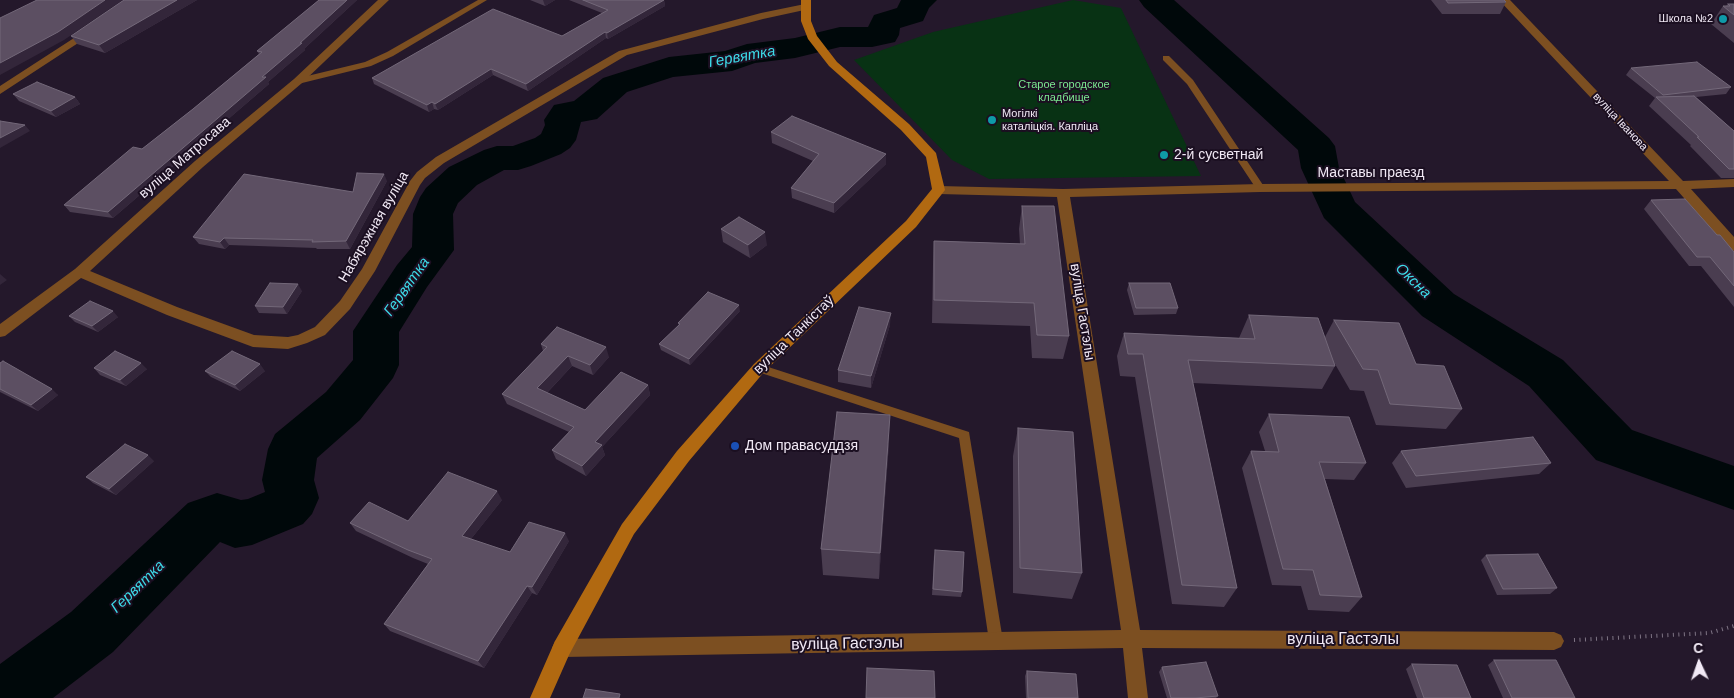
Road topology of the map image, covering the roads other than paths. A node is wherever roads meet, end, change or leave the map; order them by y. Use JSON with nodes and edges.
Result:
{"nodes":[{"id":1,"x":384,"y":0,"type":"edge"},
{"id":2,"x":483,"y":0,"type":"edge"},
{"id":3,"x":1504,"y":0,"type":"edge"},
{"id":4,"x":805,"y":4,"type":"edge"},
{"id":5,"x":103,"y":21,"type":"edge"},
{"id":6,"x":1166,"y":58,"type":"dead end"},
{"id":7,"x":298,"y":81,"type":"junction"},
{"id":8,"x":0,"y":91,"type":"edge"},
{"id":9,"x":1734,"y":183,"type":"edge"},
{"id":10,"x":1679,"y":185,"type":"junction"},
{"id":11,"x":1260,"y":188,"type":"junction"},
{"id":12,"x":939,"y":190,"type":"junction"},
{"id":13,"x":1063,"y":192,"type":"junction"},
{"id":14,"x":1734,"y":246,"type":"edge"},
{"id":15,"x":80,"y":272,"type":"junction"},
{"id":16,"x":0,"y":332,"type":"edge"},
{"id":17,"x":759,"y":368,"type":"junction"},
{"id":18,"x":1132,"y":639,"type":"junction"},
{"id":19,"x":996,"y":641,"type":"junction"},
{"id":20,"x":1554,"y":641,"type":"road end"},
{"id":21,"x":562,"y":648,"type":"junction"},
{"id":22,"x":540,"y":698,"type":"edge"},
{"id":23,"x":1138,"y":698,"type":"edge"}],
"edges":[{"from":1,"to":7,"type":"street","name":"вуліца Матросава"},
{"from":2,"to":7,"type":"lane"},
{"from":3,"to":10,"type":"street","name":"вуліца Іванова"},
{"from":4,"to":12,"type":"street"},
{"from":4,"to":15,"type":"street","name":"Набярэжная вуліца"},
{"from":5,"to":8,"type":"street"},
{"from":6,"to":11,"type":"lane"},
{"from":7,"to":15,"type":"street","name":"вуліца Матросава"},
{"from":9,"to":10,"type":"street","name":"Маставы праезд"},
{"from":10,"to":11,"type":"street","name":"Маставы праезд"},
{"from":10,"to":14,"type":"street","name":"вуліца Іванова"},
{"from":11,"to":13,"type":"street","name":"Маставы праезд"},
{"from":12,"to":13,"type":"street","name":"Маставы праезд"},
{"from":12,"to":17,"type":"street","name":"вуліца Танкістаў"},
{"from":13,"to":18,"type":"street","name":"вуліца Гастэлы"},
{"from":15,"to":16,"type":"street","name":"вуліца Матросава"},
{"from":17,"to":19,"type":"lane"},
{"from":17,"to":21,"type":"street","name":"вуліца Танкістаў"},
{"from":18,"to":19,"type":"street","name":"вуліца Гастэлы"},
{"from":18,"to":20,"type":"street","name":"вуліца Гастэлы"},
{"from":18,"to":23,"type":"street","name":"вуліца Гастэлы"},
{"from":19,"to":21,"type":"street","name":"вуліца Гастэлы"},
{"from":21,"to":22,"type":"street","name":"вуліца Танкістаў"}]}
